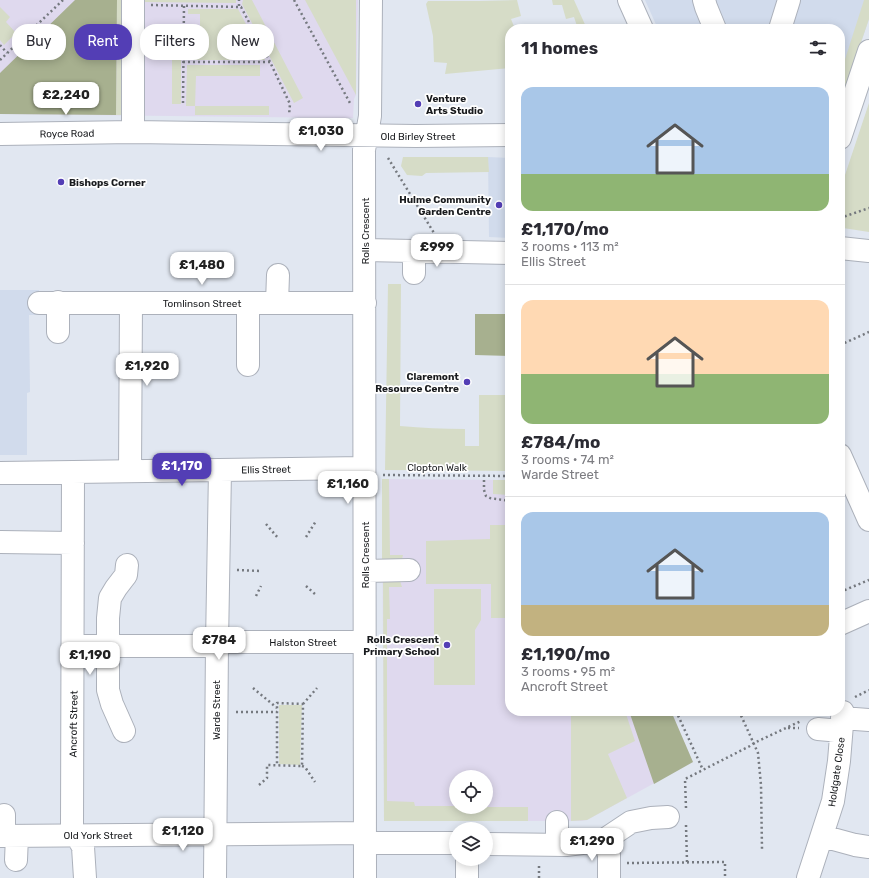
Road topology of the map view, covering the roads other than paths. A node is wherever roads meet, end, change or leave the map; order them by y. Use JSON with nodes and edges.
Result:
{"nodes":[{"id":1,"x":371,"y":0,"type":"edge"},
{"id":2,"x":629,"y":0,"type":"edge"},
{"id":3,"x":704,"y":0,"type":"edge"},
{"id":4,"x":789,"y":0,"type":"edge"},
{"id":5,"x":133,"y":2,"type":"edge"},
{"id":6,"x":640,"y":24,"type":"edge"},
{"id":7,"x":713,"y":24,"type":"edge"},
{"id":8,"x":782,"y":24,"type":"edge"},
{"id":9,"x":869,"y":51,"type":"edge"},
{"id":10,"x":845,"y":123,"type":"edge"},
{"id":11,"x":133,"y":132,"type":"junction"},
{"id":12,"x":0,"y":134,"type":"edge"},
{"id":13,"x":505,"y":135,"type":"edge"},
{"id":14,"x":367,"y":136,"type":"junction"},
{"id":15,"x":845,"y":249,"type":"edge"},
{"id":16,"x":365,"y":250,"type":"junction"},
{"id":17,"x":414,"y":251,"type":"junction"},
{"id":18,"x":869,"y":251,"type":"edge"},
{"id":19,"x":505,"y":253,"type":"edge"},
{"id":20,"x":414,"y":273,"type":"dead end"},
{"id":21,"x":278,"y":275,"type":"dead end"},
{"id":22,"x":131,"y":303,"type":"junction"},
{"id":23,"x":248,"y":303,"type":"junction"},
{"id":24,"x":277,"y":303,"type":"junction"},
{"id":25,"x":365,"y":303,"type":"junction"},
{"id":26,"x":58,"y":332,"type":"dead end"},
{"id":27,"x":248,"y":365,"type":"dead end"},
{"id":28,"x":845,"y":461,"type":"edge"},
{"id":29,"x":220,"y":470,"type":"junction"},
{"id":30,"x":130,"y":471,"type":"junction"},
{"id":31,"x":364,"y":471,"type":"junction"},
{"id":32,"x":73,"y":472,"type":"junction"},
{"id":33,"x":0,"y":473,"type":"edge"},
{"id":34,"x":861,"y":480,"type":"edge"},
{"id":35,"x":869,"y":520,"type":"edge"},
{"id":36,"x":0,"y":542,"type":"edge"},
{"id":37,"x":73,"y":543,"type":"junction"},
{"id":38,"x":127,"y":565,"type":"dead end"},
{"id":39,"x":365,"y":570,"type":"junction"},
{"id":40,"x":409,"y":570,"type":"dead end"},
{"id":41,"x":869,"y":611,"type":"edge"},
{"id":42,"x":845,"y":622,"type":"edge"},
{"id":43,"x":365,"y":642,"type":"junction"},
{"id":44,"x":217,"y":644,"type":"junction"},
{"id":45,"x":108,"y":645,"type":"junction"},
{"id":46,"x":73,"y":646,"type":"junction"},
{"id":47,"x":842,"y":720,"type":"junction"},
{"id":48,"x":869,"y":720,"type":"edge"},
{"id":49,"x":810,"y":725,"type":"road end"},
{"id":50,"x":124,"y":731,"type":"dead end"},
{"id":51,"x":4,"y":815,"type":"dead end"},
{"id":52,"x":668,"y":817,"type":"dead end"},
{"id":53,"x":557,"y":822,"type":"dead end"},
{"id":54,"x":76,"y":835,"type":"junction"},
{"id":55,"x":216,"y":835,"type":"junction"},
{"id":56,"x":7,"y":836,"type":"edge"},
{"id":57,"x":822,"y":836,"type":"junction"},
{"id":58,"x":365,"y":838,"type":"junction"},
{"id":59,"x":604,"y":840,"type":"junction"},
{"id":60,"x":449,"y":843,"type":"edge"},
{"id":61,"x":493,"y":844,"type":"edge"},
{"id":62,"x":557,"y":845,"type":"junction"},
{"id":63,"x":869,"y":847,"type":"edge"},
{"id":64,"x":16,"y":860,"type":"dead end"},
{"id":65,"x":467,"y":866,"type":"edge"},
{"id":66,"x":609,"y":871,"type":"edge"},
{"id":67,"x":85,"y":878,"type":"edge"},
{"id":68,"x":215,"y":878,"type":"edge"},
{"id":69,"x":365,"y":878,"type":"edge"},
{"id":70,"x":467,"y":878,"type":"edge"},
{"id":71,"x":808,"y":878,"type":"edge"}],
"edges":[{"from":1,"to":14,"type":"street","name":"Rolls Crescent"},
{"from":2,"to":6,"type":"street"},
{"from":3,"to":7,"type":"street"},
{"from":4,"to":8,"type":"street"},
{"from":5,"to":11,"type":"street"},
{"from":9,"to":10,"type":"street"},
{"from":11,"to":12,"type":"street","name":"Royce Road"},
{"from":11,"to":14,"type":"street","name":"Old Birley Street"},
{"from":13,"to":14,"type":"street","name":"Old Birley Street"},
{"from":14,"to":16,"type":"street","name":"Rolls Crescent"},
{"from":15,"to":18,"type":"street"},
{"from":16,"to":17,"type":"street"},
{"from":16,"to":25,"type":"street","name":"Rolls Crescent"},
{"from":17,"to":19,"type":"street"},
{"from":17,"to":20,"type":"street"},
{"from":21,"to":24,"type":"street"},
{"from":22,"to":23,"type":"street","name":"Tomlinson Street"},
{"from":22,"to":26,"type":"street","name":"Tomlinson Street"},
{"from":22,"to":30,"type":"street"},
{"from":23,"to":24,"type":"street","name":"Tomlinson Street"},
{"from":23,"to":27,"type":"street"},
{"from":24,"to":25,"type":"street","name":"Tomlinson Street"},
{"from":25,"to":31,"type":"street","name":"Rolls Crescent"},
{"from":28,"to":34,"type":"street"},
{"from":29,"to":30,"type":"street","name":"Ellis Street"},
{"from":29,"to":31,"type":"street","name":"Ellis Street"},
{"from":29,"to":44,"type":"street","name":"Warde Street"},
{"from":30,"to":32,"type":"street","name":"Ellis Street"},
{"from":31,"to":39,"type":"street","name":"Rolls Crescent"},
{"from":32,"to":33,"type":"street","name":"Ellis Street"},
{"from":32,"to":37,"type":"street","name":"Ancroft Street"},
{"from":34,"to":35,"type":"street"},
{"from":36,"to":37,"type":"street"},
{"from":37,"to":46,"type":"street","name":"Ancroft Street"},
{"from":38,"to":45,"type":"street"},
{"from":39,"to":40,"type":"street"},
{"from":39,"to":43,"type":"street","name":"Rolls Crescent"},
{"from":41,"to":42,"type":"street"},
{"from":43,"to":44,"type":"street","name":"Halston Street"},
{"from":43,"to":58,"type":"street","name":"Rolls Crescent"},
{"from":44,"to":45,"type":"street","name":"Halston Street"},
{"from":44,"to":55,"type":"street","name":"Warde Street"},
{"from":45,"to":46,"type":"street","name":"Halston Street"},
{"from":45,"to":50,"type":"street"},
{"from":46,"to":54,"type":"street","name":"Ancroft Street"},
{"from":47,"to":48,"type":"street","name":"Holdgate Close"},
{"from":47,"to":49,"type":"street","name":"Holdgate Close"},
{"from":47,"to":57,"type":"street","name":"Holdgate Close"},
{"from":51,"to":56,"type":"street"},
{"from":52,"to":59,"type":"street"},
{"from":53,"to":62,"type":"street"},
{"from":54,"to":55,"type":"street","name":"Old York Street"},
{"from":54,"to":56,"type":"street","name":"Old York Street"},
{"from":54,"to":67,"type":"street","name":"Ancroft Street"},
{"from":55,"to":58,"type":"street","name":"Old York Street"},
{"from":55,"to":68,"type":"street","name":"Warde Street"},
{"from":56,"to":64,"type":"street"},
{"from":57,"to":63,"type":"street"},
{"from":57,"to":71,"type":"street","name":"Holdgate Close"},
{"from":58,"to":60,"type":"street","name":"Old York Street"},
{"from":58,"to":69,"type":"street","name":"Rolls Crescent"},
{"from":59,"to":62,"type":"street"},
{"from":59,"to":66,"type":"street"},
{"from":61,"to":62,"type":"street"},
{"from":65,"to":70,"type":"street"}]}
